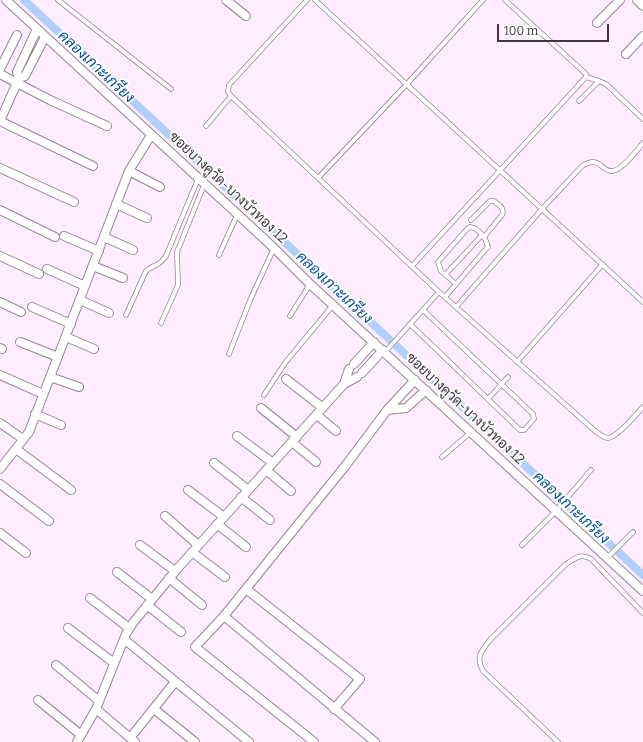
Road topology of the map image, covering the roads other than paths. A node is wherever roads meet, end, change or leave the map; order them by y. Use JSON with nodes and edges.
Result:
{"nodes":[{"id":1,"x":6,"y":0,"type":"edge"},
{"id":2,"x":58,"y":0,"type":"edge"},
{"id":3,"x":307,"y":0,"type":"edge"},
{"id":4,"x":315,"y":0,"type":"edge"},
{"id":5,"x":482,"y":0,"type":"edge"},
{"id":6,"x":505,"y":0,"type":"edge"},
{"id":7,"x":620,"y":0,"type":"edge"},
{"id":8,"x":637,"y":0,"type":"edge"},
{"id":9,"x":229,"y":1,"type":"edge"},
{"id":10,"x":643,"y":6,"type":"edge"},
{"id":11,"x":246,"y":16,"type":"dead end"},
{"id":12,"x":597,"y":23,"type":"dead end"},
{"id":13,"x":37,"y":29,"type":"junction"},
{"id":14,"x":17,"y":35,"type":"dead end"},
{"id":15,"x":643,"y":36,"type":"edge"},
{"id":16,"x":45,"y":37,"type":"junction"},
{"id":17,"x":626,"y":54,"type":"dead end"},
{"id":18,"x":0,"y":70,"type":"edge"},
{"id":19,"x":0,"y":74,"type":"edge"},
{"id":20,"x":586,"y":77,"type":"junction"},
{"id":21,"x":17,"y":80,"type":"junction"},
{"id":22,"x":599,"y":81,"type":"junction"},
{"id":23,"x":406,"y":84,"type":"junction"},
{"id":24,"x":171,"y":88,"type":"dead end"},
{"id":25,"x":231,"y":96,"type":"junction"},
{"id":26,"x":579,"y":101,"type":"dead end"},
{"id":27,"x":643,"y":119,"type":"edge"},
{"id":28,"x":0,"y":121,"type":"edge"},
{"id":29,"x":107,"y":126,"type":"dead end"},
{"id":30,"x":206,"y":126,"type":"dead end"},
{"id":31,"x":151,"y":134,"type":"junction"},
{"id":32,"x":643,"y":143,"type":"edge"},
{"id":33,"x":93,"y":166,"type":"dead end"},
{"id":34,"x":0,"y":168,"type":"edge"},
{"id":35,"x":500,"y":171,"type":"junction"},
{"id":36,"x":129,"y":172,"type":"junction"},
{"id":37,"x":318,"y":178,"type":"junction"},
{"id":38,"x":201,"y":182,"type":"junction"},
{"id":39,"x":160,"y":187,"type":"dead end"},
{"id":40,"x":74,"y":202,"type":"dead end"},
{"id":41,"x":116,"y":204,"type":"junction"},
{"id":42,"x":542,"y":209,"type":"junction"},
{"id":43,"x":0,"y":210,"type":"edge"},
{"id":44,"x":237,"y":215,"type":"junction"},
{"id":45,"x":147,"y":218,"type":"dead end"},
{"id":46,"x":471,"y":220,"type":"dead end"},
{"id":47,"x":64,"y":236,"type":"dead end"},
{"id":48,"x":483,"y":236,"type":"junction"},
{"id":49,"x":55,"y":237,"type":"dead end"},
{"id":50,"x":104,"y":237,"type":"junction"},
{"id":51,"x":274,"y":248,"type":"junction"},
{"id":52,"x":134,"y":250,"type":"dead end"},
{"id":53,"x":99,"y":251,"type":"junction"},
{"id":54,"x":219,"y":255,"type":"dead end"},
{"id":55,"x":0,"y":256,"type":"edge"},
{"id":56,"x":603,"y":264,"type":"junction"},
{"id":57,"x":93,"y":266,"type":"junction"},
{"id":58,"x":412,"y":266,"type":"junction"},
{"id":59,"x":47,"y":269,"type":"dead end"},
{"id":60,"x":39,"y":274,"type":"dead end"},
{"id":61,"x":446,"y":274,"type":"junction"},
{"id":62,"x":123,"y":278,"type":"dead end"},
{"id":63,"x":310,"y":284,"type":"junction"},
{"id":64,"x":456,"y":284,"type":"junction"},
{"id":65,"x":86,"y":286,"type":"junction"},
{"id":66,"x":439,"y":292,"type":"junction"},
{"id":67,"x":445,"y":297,"type":"junction"},
{"id":68,"x":80,"y":300,"type":"junction"},
{"id":69,"x":0,"y":302,"type":"edge"},
{"id":70,"x":643,"y":302,"type":"edge"},
{"id":71,"x":333,"y":305,"type":"junction"},
{"id":72,"x":32,"y":307,"type":"dead end"},
{"id":73,"x":456,"y":307,"type":"junction"},
{"id":74,"x":423,"y":310,"type":"junction"},
{"id":75,"x":21,"y":312,"type":"dead end"},
{"id":76,"x":109,"y":313,"type":"dead end"},
{"id":77,"x":126,"y":315,"type":"dead end"},
{"id":78,"x":290,"y":316,"type":"dead end"},
{"id":79,"x":161,"y":323,"type":"dead end"},
{"id":80,"x":71,"y":324,"type":"junction"},
{"id":81,"x":410,"y":324,"type":"junction"},
{"id":82,"x":66,"y":337,"type":"junction"},
{"id":83,"x":20,"y":342,"type":"dead end"},
{"id":84,"x":374,"y":342,"type":"junction"},
{"id":85,"x":94,"y":349,"type":"dead end"},
{"id":86,"x":384,"y":351,"type":"junction"},
{"id":87,"x":229,"y":354,"type":"dead end"},
{"id":88,"x":58,"y":356,"type":"junction"},
{"id":89,"x":517,"y":362,"type":"junction"},
{"id":90,"x":0,"y":375,"type":"edge"},
{"id":91,"x":50,"y":376,"type":"junction"},
{"id":92,"x":508,"y":377,"type":"dead end"},
{"id":93,"x":286,"y":379,"type":"dead end"},
{"id":94,"x":415,"y":380,"type":"junction"},
{"id":95,"x":344,"y":384,"type":"junction"},
{"id":96,"x":501,"y":384,"type":"junction"},
{"id":97,"x":79,"y":387,"type":"dead end"},
{"id":98,"x":426,"y":390,"type":"junction"},
{"id":99,"x":43,"y":394,"type":"junction"},
{"id":100,"x":264,"y":395,"type":"dead end"},
{"id":101,"x":488,"y":399,"type":"junction"},
{"id":102,"x":643,"y":407,"type":"edge"},
{"id":103,"x":261,"y":408,"type":"dead end"},
{"id":104,"x":323,"y":408,"type":"junction"},
{"id":105,"x":387,"y":410,"type":"junction"},
{"id":106,"x":35,"y":414,"type":"junction"},
{"id":107,"x":317,"y":415,"type":"junction"},
{"id":108,"x":0,"y":423,"type":"edge"},
{"id":109,"x":61,"y":425,"type":"dead end"},
{"id":110,"x":336,"y":431,"type":"dead end"},
{"id":111,"x":471,"y":432,"type":"junction"},
{"id":112,"x":238,"y":436,"type":"dead end"},
{"id":113,"x":23,"y":439,"type":"junction"},
{"id":114,"x":294,"y":440,"type":"junction"},
{"id":115,"x":16,"y":449,"type":"junction"},
{"id":116,"x":442,"y":457,"type":"dead end"},
{"id":117,"x":316,"y":462,"type":"dead end"},
{"id":118,"x":214,"y":463,"type":"dead end"},
{"id":119,"x":273,"y":463,"type":"junction"},
{"id":120,"x":0,"y":469,"type":"edge"},
{"id":121,"x":266,"y":470,"type":"junction"},
{"id":122,"x":591,"y":470,"type":"dead end"},
{"id":123,"x":0,"y":484,"type":"edge"},
{"id":124,"x":72,"y":490,"type":"dead end"},
{"id":125,"x":188,"y":490,"type":"dead end"},
{"id":126,"x":248,"y":490,"type":"junction"},
{"id":127,"x":291,"y":491,"type":"dead end"},
{"id":128,"x":241,"y":497,"type":"junction"},
{"id":129,"x":559,"y":508,"type":"junction"},
{"id":130,"x":165,"y":516,"type":"dead end"},
{"id":131,"x":224,"y":517,"type":"junction"},
{"id":132,"x":49,"y":520,"type":"dead end"},
{"id":133,"x":270,"y":520,"type":"dead end"},
{"id":134,"x":217,"y":524,"type":"junction"},
{"id":135,"x":633,"y":532,"type":"dead end"},
{"id":136,"x":0,"y":533,"type":"edge"},
{"id":137,"x":140,"y":545,"type":"dead end"},
{"id":138,"x":198,"y":545,"type":"junction"},
{"id":139,"x":522,"y":545,"type":"dead end"},
{"id":140,"x":246,"y":547,"type":"dead end"},
{"id":141,"x":192,"y":552,"type":"junction"},
{"id":142,"x":26,"y":553,"type":"dead end"},
{"id":143,"x":607,"y":558,"type":"junction"},
{"id":144,"x":175,"y":571,"type":"junction"},
{"id":145,"x":118,"y":572,"type":"dead end"},
{"id":146,"x":225,"y":577,"type":"dead end"},
{"id":147,"x":169,"y":578,"type":"junction"},
{"id":148,"x":246,"y":589,"type":"junction"},
{"id":149,"x":643,"y":591,"type":"edge"},
{"id":150,"x":90,"y":598,"type":"dead end"},
{"id":151,"x":149,"y":602,"type":"junction"},
{"id":152,"x":202,"y":605,"type":"dead end"},
{"id":153,"x":643,"y":613,"type":"edge"},
{"id":154,"x":224,"y":616,"type":"junction"},
{"id":155,"x":68,"y":628,"type":"dead end"},
{"id":156,"x":129,"y":628,"type":"junction"},
{"id":157,"x":181,"y":632,"type":"dead end"},
{"id":158,"x":124,"y":639,"type":"junction"},
{"id":159,"x":114,"y":663,"type":"junction"},
{"id":160,"x":56,"y":666,"type":"dead end"},
{"id":161,"x":175,"y":682,"type":"junction"},
{"id":162,"x":38,"y":700,"type":"dead end"},
{"id":163,"x":97,"y":705,"type":"junction"},
{"id":164,"x":334,"y":708,"type":"junction"},
{"id":165,"x":154,"y":709,"type":"junction"},
{"id":166,"x":80,"y":740,"type":"edge"},
{"id":167,"x":133,"y":740,"type":"edge"},
{"id":168,"x":195,"y":742,"type":"edge"},
{"id":169,"x":249,"y":742,"type":"edge"},
{"id":170,"x":314,"y":742,"type":"edge"},
{"id":171,"x":375,"y":742,"type":"edge"},
{"id":172,"x":558,"y":742,"type":"edge"}],
"edges":[{"from":1,"to":13,"type":"street","name":"ซอยบางคูวัด-บางบัวทอง 12"},
{"from":2,"to":24,"type":"lane"},
{"from":3,"to":25,"type":"lane"},
{"from":4,"to":23,"type":"lane"},
{"from":5,"to":23,"type":"lane"},
{"from":6,"to":20,"type":"lane"},
{"from":7,"to":12,"type":"street"},
{"from":8,"to":10,"type":"street"},
{"from":9,"to":11,"type":"street"},
{"from":13,"to":16,"type":"street","name":"ซอยบางคูวัด-บางบัวทอง 12"},
{"from":13,"to":21,"type":"street"},
{"from":14,"to":18,"type":"street"},
{"from":15,"to":17,"type":"street"},
{"from":16,"to":21,"type":"street"},
{"from":16,"to":31,"type":"street","name":"ซอยบางคูวัด-บางบัวทอง 12"},
{"from":19,"to":21,"type":"street"},
{"from":20,"to":22,"type":"lane"},
{"from":20,"to":35,"type":"lane"},
{"from":21,"to":28,"type":"street"},
{"from":21,"to":29,"type":"street"},
{"from":22,"to":26,"type":"lane"},
{"from":22,"to":27,"type":"lane"},
{"from":23,"to":35,"type":"lane"},
{"from":23,"to":37,"type":"lane"},
{"from":25,"to":30,"type":"lane"},
{"from":25,"to":37,"type":"lane"},
{"from":28,"to":33,"type":"street"},
{"from":31,"to":36,"type":"street"},
{"from":31,"to":38,"type":"street","name":"ซอยบางคูวัด-บางบัวทอง 12"},
{"from":32,"to":42,"type":"lane"},
{"from":34,"to":40,"type":"street"},
{"from":35,"to":42,"type":"lane"},
{"from":35,"to":58,"type":"lane"},
{"from":36,"to":39,"type":"street"},
{"from":36,"to":41,"type":"street"},
{"from":37,"to":58,"type":"lane"},
{"from":38,"to":44,"type":"street","name":"ซอยบางคูวัด-บางบัวทอง 12"},
{"from":38,"to":77,"type":"lane"},
{"from":38,"to":79,"type":"lane"},
{"from":41,"to":45,"type":"street"},
{"from":41,"to":50,"type":"street"},
{"from":42,"to":56,"type":"lane"},
{"from":42,"to":73,"type":"lane"},
{"from":43,"to":49,"type":"street"},
{"from":44,"to":51,"type":"street","name":"ซอยบางคูวัด-บางบัวทอง 12"},
{"from":44,"to":54,"type":"lane"},
{"from":46,"to":48,"type":"lane"},
{"from":47,"to":53,"type":"street"},
{"from":48,"to":61,"type":"lane"},
{"from":48,"to":61,"type":"lane"},
{"from":48,"to":64,"type":"lane"},
{"from":50,"to":52,"type":"street"},
{"from":50,"to":53,"type":"street"},
{"from":51,"to":63,"type":"street","name":"ซอยบางคูวัด-บางบัวทอง 12"},
{"from":51,"to":87,"type":"lane"},
{"from":53,"to":57,"type":"street"},
{"from":55,"to":60,"type":"street"},
{"from":56,"to":70,"type":"lane"},
{"from":56,"to":89,"type":"lane"},
{"from":57,"to":62,"type":"street"},
{"from":57,"to":65,"type":"street"},
{"from":58,"to":66,"type":"lane"},
{"from":59,"to":65,"type":"street"},
{"from":61,"to":64,"type":"lane"},
{"from":63,"to":71,"type":"street","name":"ซอยบางคูวัด-บางบัวทอง 12"},
{"from":63,"to":78,"type":"lane"},
{"from":64,"to":67,"type":"lane"},
{"from":65,"to":68,"type":"street"},
{"from":66,"to":67,"type":"lane"},
{"from":66,"to":74,"type":"lane"},
{"from":67,"to":73,"type":"lane"},
{"from":68,"to":76,"type":"street"},
{"from":68,"to":80,"type":"street"},
{"from":69,"to":75,"type":"street"},
{"from":71,"to":84,"type":"street","name":"ซอยบางคูวัด-บางบัวทอง 12"},
{"from":71,"to":100,"type":"lane"},
{"from":72,"to":80,"type":"street"},
{"from":73,"to":89,"type":"lane"},
{"from":74,"to":81,"type":"lane"},
{"from":74,"to":96,"type":"lane"},
{"from":80,"to":82,"type":"street"},
{"from":81,"to":86,"type":"lane"},
{"from":81,"to":101,"type":"lane"},
{"from":82,"to":85,"type":"street"},
{"from":82,"to":88,"type":"street"},
{"from":83,"to":88,"type":"street"},
{"from":84,"to":86,"type":"street","name":"ซอยบางคูวัด-บางบัวทอง 12"},
{"from":84,"to":95,"type":"street"},
{"from":86,"to":94,"type":"street","name":"ซอยบางคูวัด-บางบัวทอง 12"},
{"from":86,"to":95,"type":"street"},
{"from":88,"to":91,"type":"street"},
{"from":89,"to":102,"type":"lane"},
{"from":90,"to":99,"type":"street"},
{"from":91,"to":97,"type":"street"},
{"from":91,"to":99,"type":"street"},
{"from":92,"to":96,"type":"lane"},
{"from":93,"to":104,"type":"street"},
{"from":94,"to":98,"type":"street","name":"ซอยบางคูวัด-บางบัวทอง 12"},
{"from":94,"to":105,"type":"street"},
{"from":95,"to":104,"type":"street"},
{"from":96,"to":101,"type":"lane"},
{"from":96,"to":101,"type":"lane"},
{"from":98,"to":105,"type":"street"},
{"from":98,"to":111,"type":"street","name":"ซอยบางคูวัด-บางบัวทอง 12"},
{"from":99,"to":106,"type":"street"},
{"from":103,"to":114,"type":"street"},
{"from":104,"to":107,"type":"street"},
{"from":105,"to":148,"type":"street"},
{"from":106,"to":109,"type":"street"},
{"from":106,"to":113,"type":"street"},
{"from":107,"to":110,"type":"street"},
{"from":107,"to":114,"type":"street"},
{"from":108,"to":113,"type":"street"},
{"from":111,"to":116,"type":"lane"},
{"from":111,"to":129,"type":"street","name":"ซอยบางคูวัด-บางบัวทอง 12"},
{"from":112,"to":119,"type":"street"},
{"from":113,"to":115,"type":"street"},
{"from":114,"to":117,"type":"street"},
{"from":114,"to":119,"type":"street"},
{"from":115,"to":120,"type":"street"},
{"from":115,"to":124,"type":"street"},
{"from":118,"to":126,"type":"street"},
{"from":119,"to":121,"type":"street"},
{"from":121,"to":126,"type":"street"},
{"from":121,"to":127,"type":"street"},
{"from":122,"to":129,"type":"lane"},
{"from":123,"to":132,"type":"street"},
{"from":125,"to":131,"type":"street"},
{"from":126,"to":128,"type":"street"},
{"from":128,"to":131,"type":"street"},
{"from":128,"to":133,"type":"street"},
{"from":129,"to":139,"type":"lane"},
{"from":129,"to":143,"type":"street","name":"ซอยบางคูวัด-บางบัวทอง 12"},
{"from":130,"to":138,"type":"street"},
{"from":131,"to":134,"type":"street"},
{"from":134,"to":138,"type":"street"},
{"from":134,"to":140,"type":"street"},
{"from":135,"to":143,"type":"lane"},
{"from":136,"to":142,"type":"street"},
{"from":137,"to":144,"type":"street"},
{"from":138,"to":141,"type":"street"},
{"from":141,"to":144,"type":"street"},
{"from":141,"to":146,"type":"street"},
{"from":143,"to":149,"type":"street","name":"ซอยบางคูวัด-บางบัวทอง 12"},
{"from":144,"to":147,"type":"street"},
{"from":145,"to":151,"type":"street"},
{"from":147,"to":151,"type":"street"},
{"from":147,"to":152,"type":"street"},
{"from":148,"to":154,"type":"street"},
{"from":148,"to":164,"type":"street"},
{"from":150,"to":156,"type":"street"},
{"from":151,"to":156,"type":"street"},
{"from":151,"to":157,"type":"street"},
{"from":153,"to":172,"type":"lane"},
{"from":154,"to":164,"type":"street"},
{"from":154,"to":170,"type":"street"},
{"from":155,"to":159,"type":"street"},
{"from":156,"to":158,"type":"street"},
{"from":158,"to":159,"type":"street"},
{"from":158,"to":161,"type":"street"},
{"from":159,"to":163,"type":"street"},
{"from":160,"to":163,"type":"street"},
{"from":161,"to":165,"type":"street"},
{"from":161,"to":169,"type":"street"},
{"from":162,"to":166,"type":"street"},
{"from":163,"to":166,"type":"street"},
{"from":163,"to":167,"type":"street"},
{"from":164,"to":171,"type":"street"},
{"from":165,"to":167,"type":"street"},
{"from":165,"to":168,"type":"street"}]}
